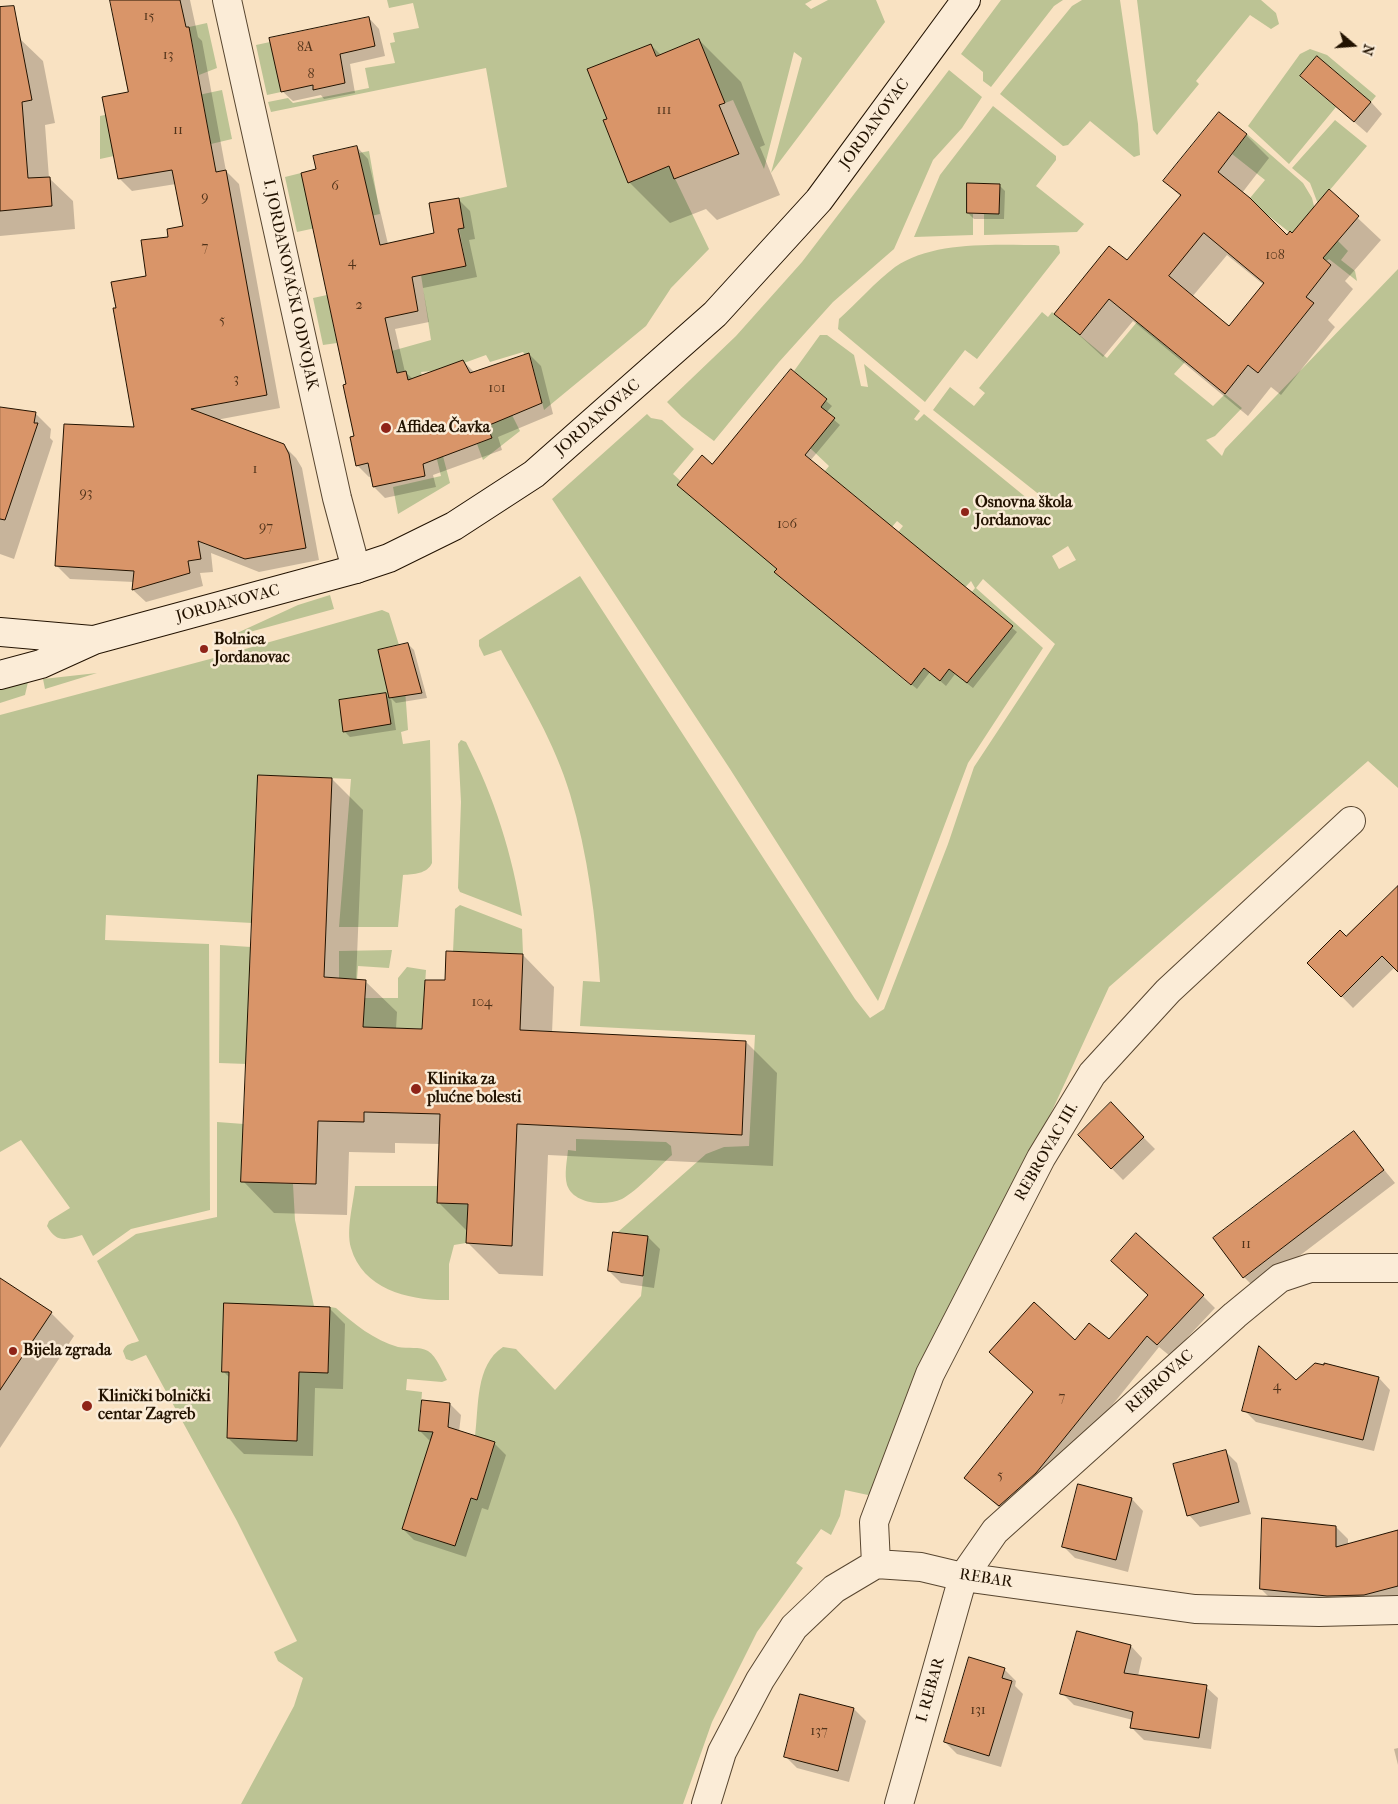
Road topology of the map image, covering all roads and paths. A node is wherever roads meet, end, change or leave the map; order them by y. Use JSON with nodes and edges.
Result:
{"nodes":[{"id":1,"x":227,"y":0,"type":"edge"},
{"id":2,"x":966,"y":0,"type":"edge"},
{"id":3,"x":356,"y":569,"type":"junction"},
{"id":4,"x":0,"y":632,"type":"edge"},
{"id":5,"x":94,"y":640,"type":"junction"},
{"id":6,"x":0,"y":675,"type":"edge"},
{"id":7,"x":1351,"y":821,"type":"dead end"},
{"id":8,"x":1398,"y":1268,"type":"edge"},
{"id":9,"x":876,"y":1564,"type":"junction"},
{"id":10,"x":963,"y":1577,"type":"junction"},
{"id":11,"x":1398,"y":1610,"type":"edge"},
{"id":12,"x":706,"y":1804,"type":"edge"},
{"id":13,"x":899,"y":1804,"type":"edge"}],
"edges":[{"from":1,"to":3,"type":"street","name":"I. JORDANOVAČKI ODVOJAK"},
{"from":2,"to":3,"type":"street","name":"JORDANOVAC"},
{"from":3,"to":5,"type":"street","name":"JORDANOVAC"},
{"from":4,"to":5,"type":"street"},
{"from":5,"to":6,"type":"street"},
{"from":7,"to":9,"type":"street","name":"REBROVAC III."},
{"from":8,"to":10,"type":"street","name":"REBROVAC"},
{"from":9,"to":10,"type":"street","name":"REBAR"},
{"from":9,"to":12,"type":"street"},
{"from":10,"to":11,"type":"street","name":"REBAR"},
{"from":10,"to":13,"type":"street","name":"I. REBAR"}]}
